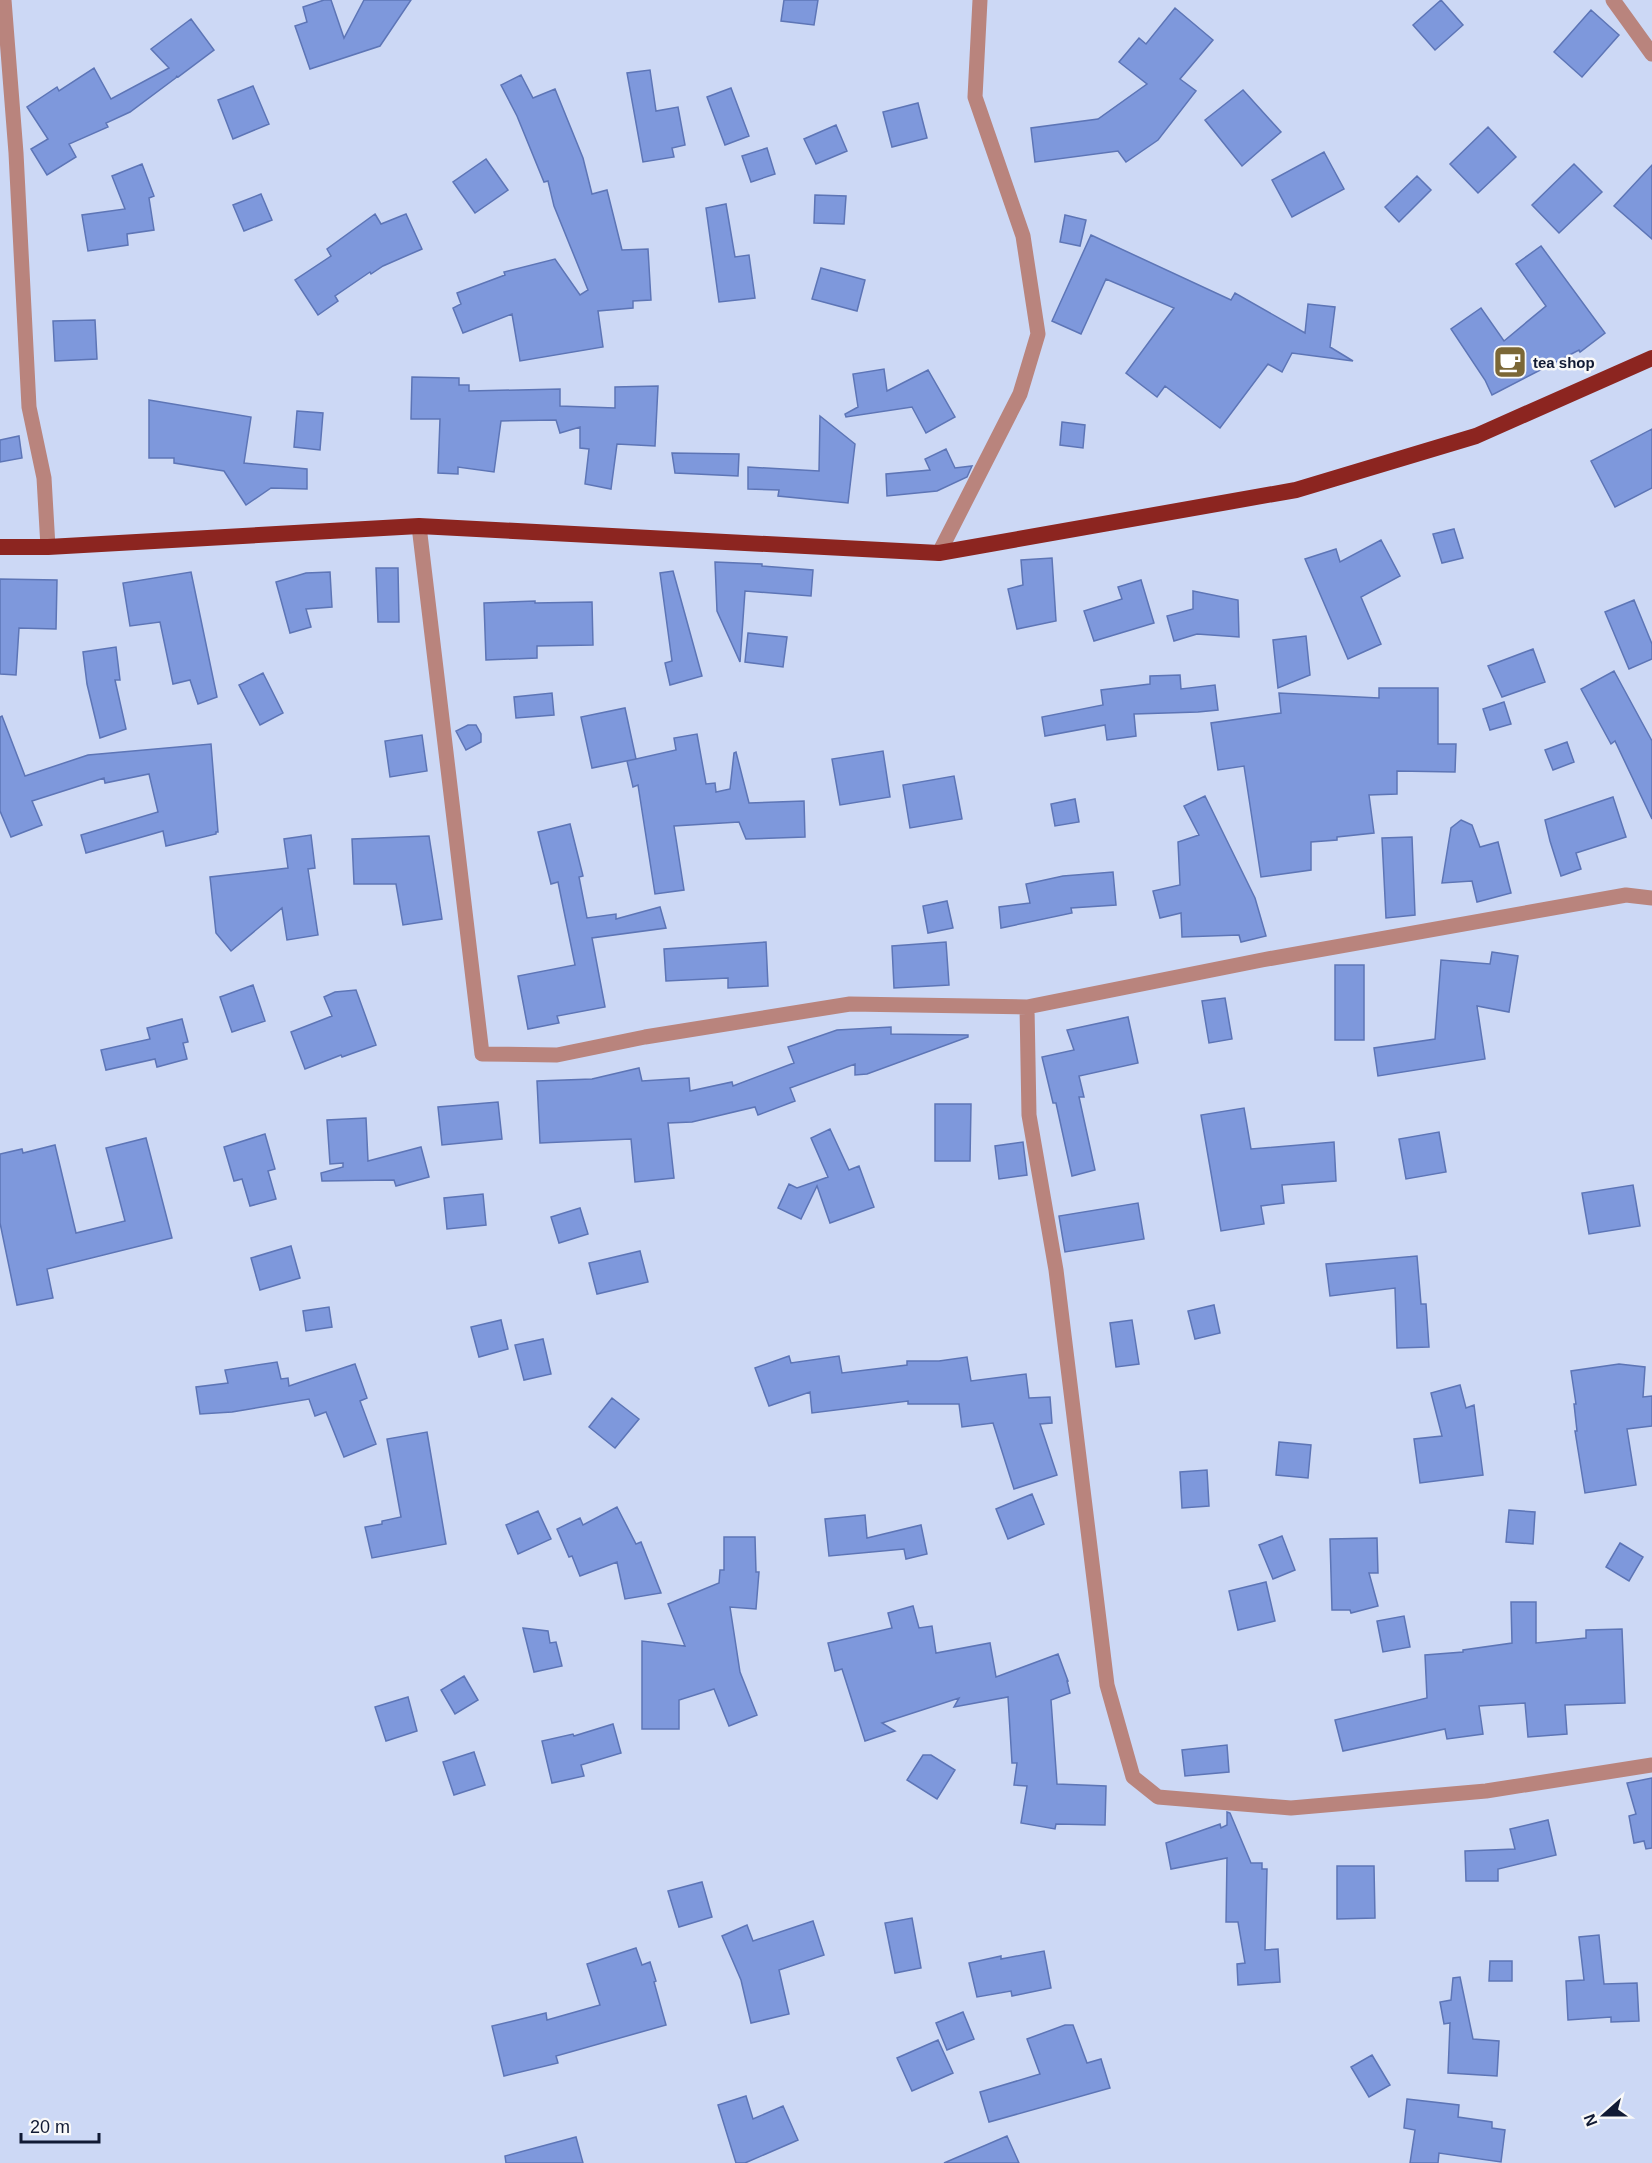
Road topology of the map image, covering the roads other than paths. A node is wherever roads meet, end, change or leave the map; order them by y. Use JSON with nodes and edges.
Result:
{"nodes":[{"id":1,"x":3,"y":0,"type":"edge"},
{"id":2,"x":980,"y":0,"type":"edge"},
{"id":3,"x":1613,"y":0,"type":"edge"},
{"id":4,"x":1652,"y":54,"type":"edge"},
{"id":5,"x":1652,"y":358,"type":"edge"},
{"id":6,"x":419,"y":526,"type":"junction"},
{"id":7,"x":0,"y":547,"type":"edge"},
{"id":8,"x":48,"y":547,"type":"junction"},
{"id":9,"x":939,"y":553,"type":"junction"},
{"id":10,"x":1652,"y":898,"type":"edge"},
{"id":11,"x":1027,"y":1006,"type":"junction"},
{"id":12,"x":1652,"y":1765,"type":"edge"}],
"edges":[{"from":1,"to":8,"type":"street"},
{"from":2,"to":9,"type":"street"},
{"from":3,"to":4,"type":"street"},
{"from":5,"to":9,"type":"highway"},
{"from":6,"to":8,"type":"highway"},
{"from":6,"to":9,"type":"highway"},
{"from":6,"to":11,"type":"street"},
{"from":7,"to":8,"type":"highway"},
{"from":10,"to":11,"type":"street"},
{"from":11,"to":12,"type":"street"}]}
